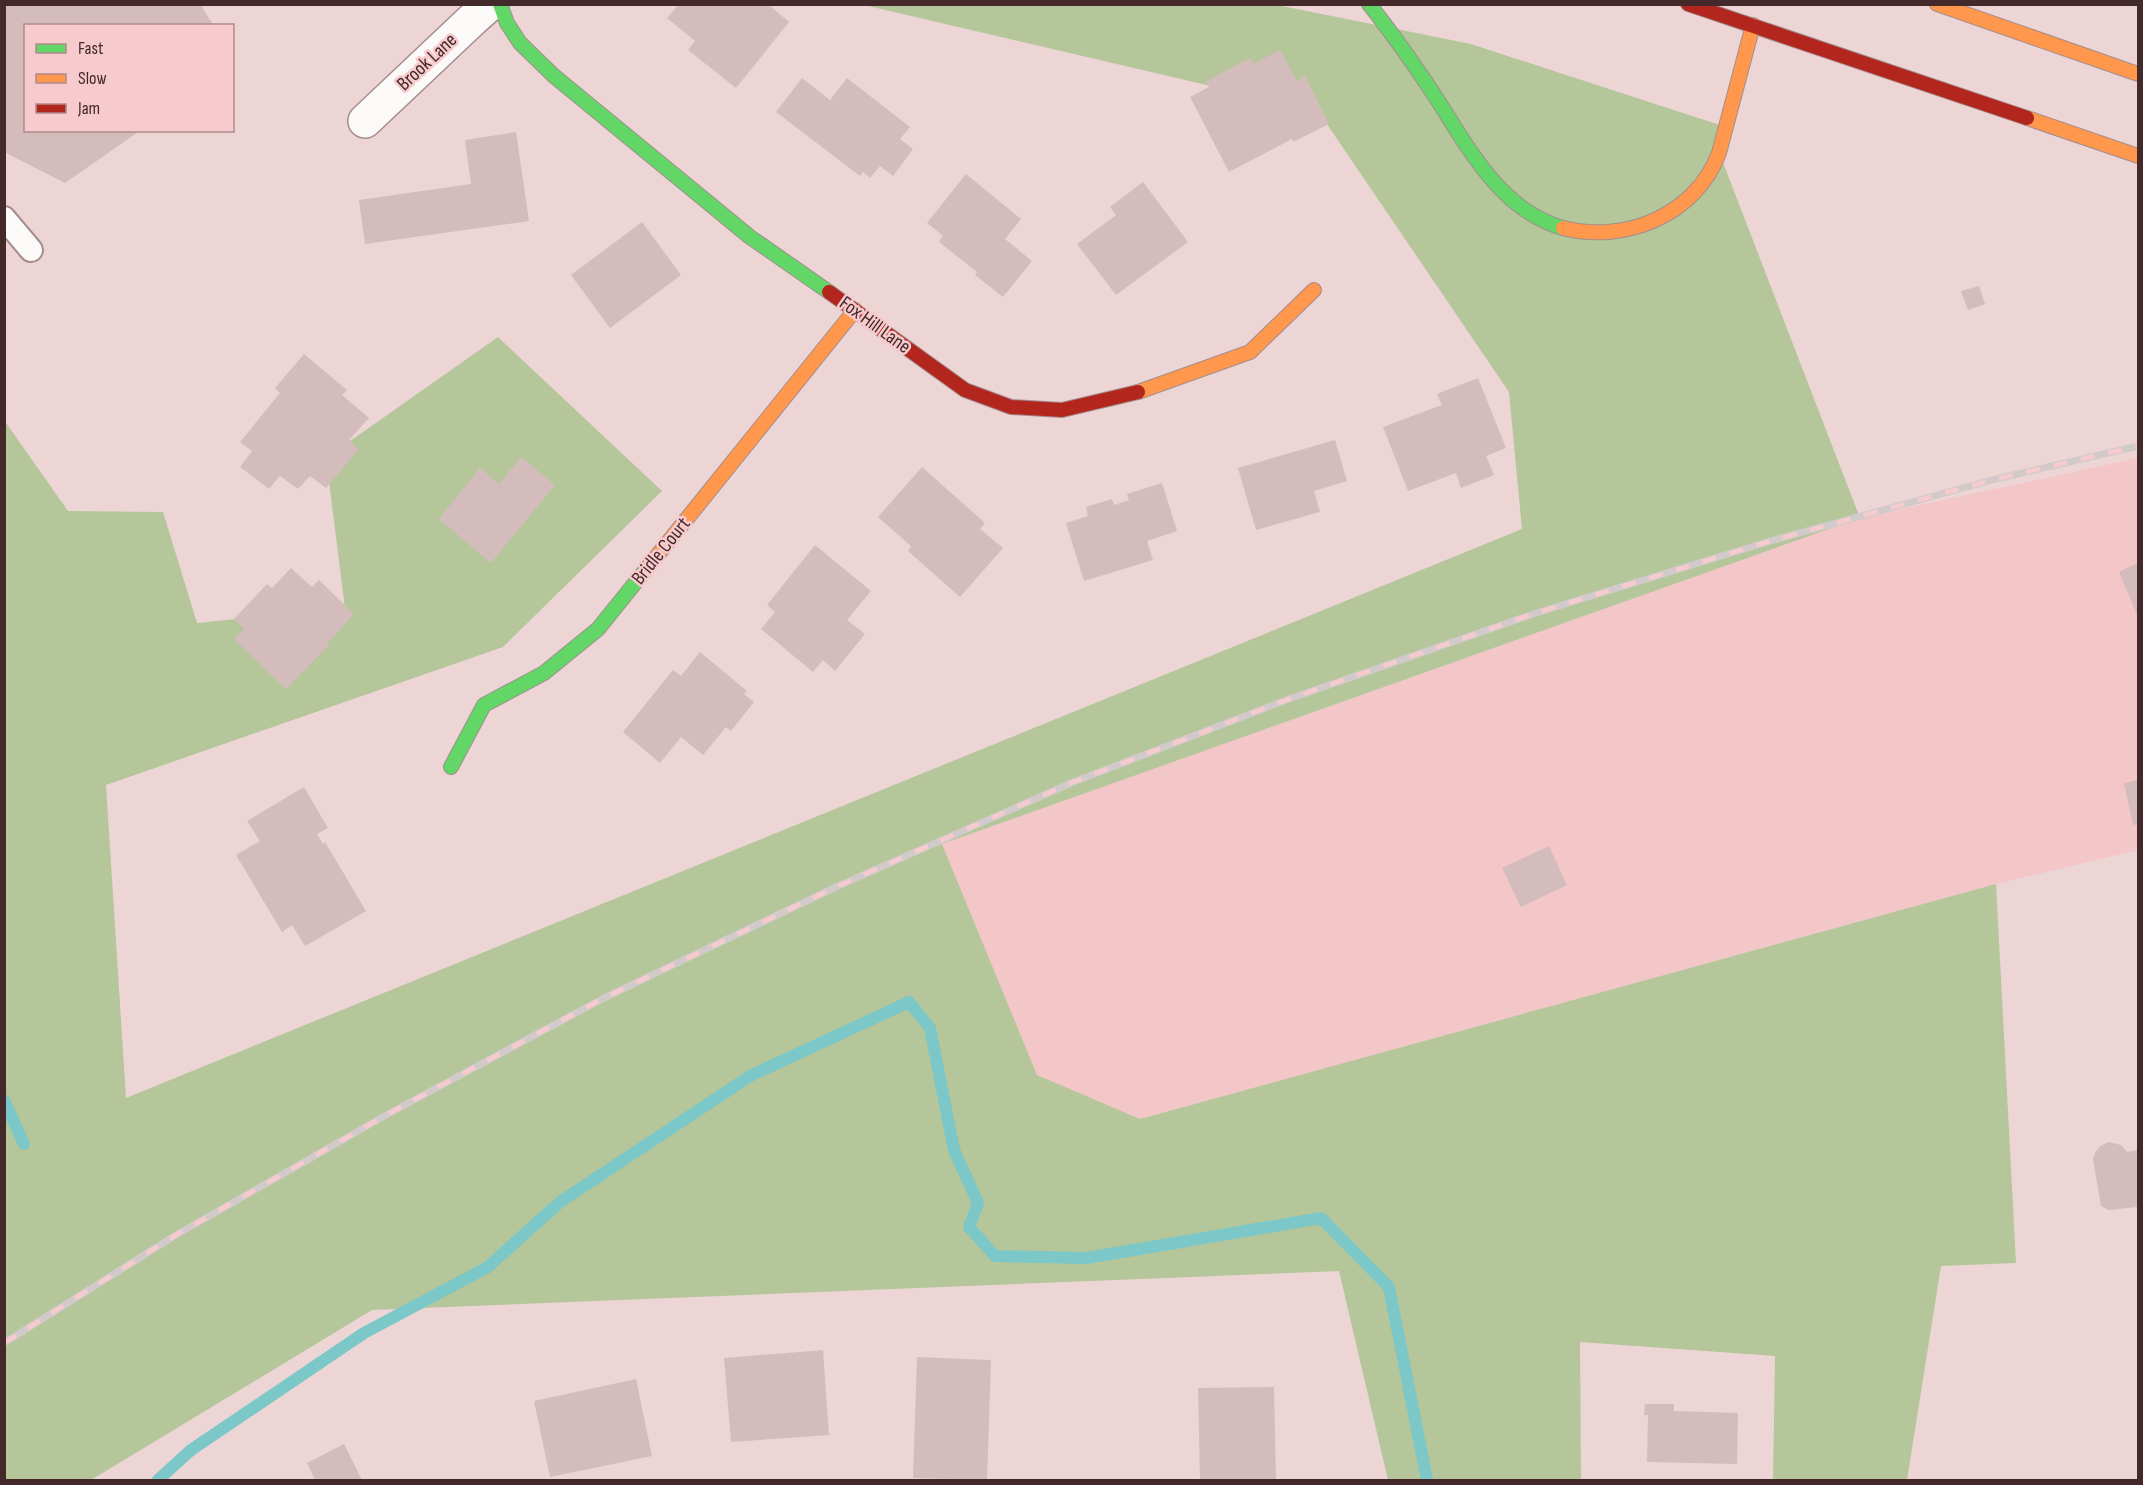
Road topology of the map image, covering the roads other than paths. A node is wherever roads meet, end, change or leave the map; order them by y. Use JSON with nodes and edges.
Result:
{"nodes":[{"id":1,"x":490,"y":4,"type":"edge"},
{"id":2,"x":500,"y":4,"type":"edge"},
{"id":3,"x":1369,"y":4,"type":"edge"},
{"id":4,"x":1688,"y":4,"type":"edge"},
{"id":5,"x":1936,"y":4,"type":"edge"},
{"id":6,"x":1755,"y":15,"type":"edge"},
{"id":7,"x":2139,"y":74,"type":"edge"},
{"id":8,"x":365,"y":121,"type":"dead end"},
{"id":9,"x":2139,"y":156,"type":"edge"},
{"id":10,"x":4,"y":218,"type":"edge"},
{"id":11,"x":31,"y":250,"type":"dead end"},
{"id":12,"x":1314,"y":290,"type":"dead end"},
{"id":13,"x":855,"y":310,"type":"junction"},
{"id":14,"x":451,"y":767,"type":"dead end"}],
"edges":[{"from":1,"to":8,"type":"street","name":"Brook Lane"},
{"from":2,"to":13,"type":"main road","name":"Fox Hill Lane"},
{"from":3,"to":6,"type":"main road"},
{"from":4,"to":6,"type":"main road"},
{"from":5,"to":7,"type":"main road"},
{"from":6,"to":9,"type":"main road"},
{"from":10,"to":11,"type":"lane"},
{"from":12,"to":13,"type":"main road","name":"Fox Hill Lane"},
{"from":13,"to":14,"type":"main road","name":"Bridle Court"}]}
